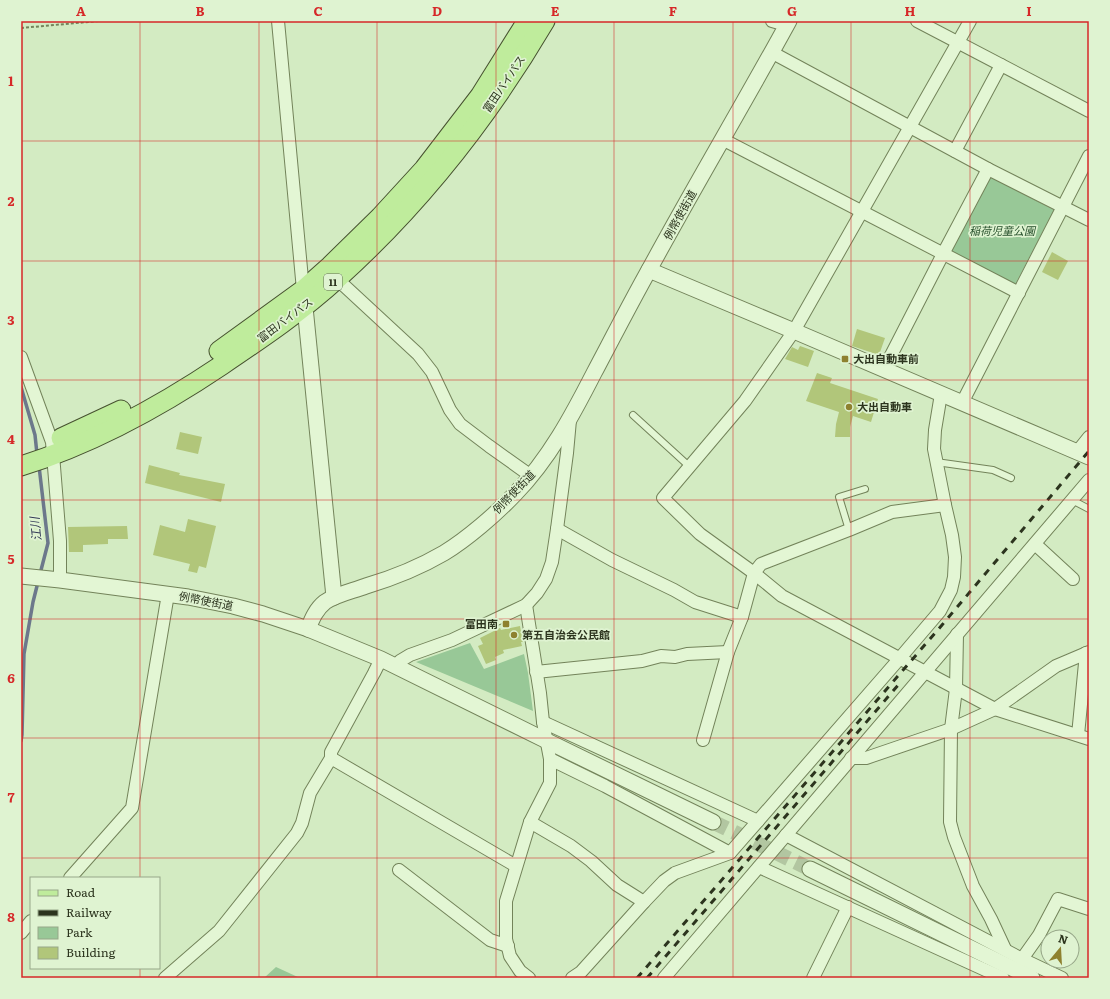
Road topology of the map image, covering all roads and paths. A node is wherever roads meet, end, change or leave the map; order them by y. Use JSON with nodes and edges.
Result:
{"nodes":[{"id":1,"x":100,"y":21,"type":"edge"},
{"id":2,"x":278,"y":21,"type":"edge"},
{"id":3,"x":527,"y":21,"type":"edge"},
{"id":4,"x":545,"y":21,"type":"edge"},
{"id":5,"x":772,"y":21,"type":"edge"},
{"id":6,"x":917,"y":21,"type":"edge"},
{"id":7,"x":970,"y":21,"type":"edge"},
{"id":8,"x":788,"y":23,"type":"edge"},
{"id":9,"x":21,"y":28,"type":"edge"},
{"id":10,"x":958,"y":43,"type":"junction"},
{"id":11,"x":771,"y":52,"type":"junction"},
{"id":12,"x":1000,"y":65,"type":"junction"},
{"id":13,"x":1089,"y":111,"type":"edge"},
{"id":14,"x":910,"y":126,"type":"junction"},
{"id":15,"x":722,"y":139,"type":"junction"},
{"id":16,"x":955,"y":151,"type":"junction"},
{"id":17,"x":1089,"y":156,"type":"edge"},
{"id":18,"x":988,"y":169,"type":"junction"},
{"id":19,"x":1063,"y":206,"type":"junction"},
{"id":20,"x":862,"y":211,"type":"junction"},
{"id":21,"x":1089,"y":220,"type":"edge"},
{"id":22,"x":943,"y":254,"type":"junction"},
{"id":23,"x":649,"y":270,"type":"junction"},
{"id":24,"x":337,"y":278,"type":"junction"},
{"id":25,"x":1019,"y":293,"type":"junction"},
{"id":26,"x":304,"y":298,"type":"junction"},
{"id":27,"x":794,"y":331,"type":"junction"},
{"id":28,"x":21,"y":357,"type":"edge"},
{"id":29,"x":884,"y":369,"type":"junction"},
{"id":30,"x":941,"y":394,"type":"junction"},
{"id":31,"x":962,"y":403,"type":"junction"},
{"id":32,"x":633,"y":415,"type":"dead end"},
{"id":33,"x":570,"y":420,"type":"junction"},
{"id":34,"x":1089,"y":437,"type":"edge"},
{"id":35,"x":38,"y":454,"type":"edge"},
{"id":36,"x":1083,"y":455,"type":"edge"},
{"id":37,"x":936,"y":462,"type":"junction"},
{"id":38,"x":690,"y":466,"type":"junction"},
{"id":39,"x":531,"y":476,"type":"junction"},
{"id":40,"x":1011,"y":478,"type":"dead end"},
{"id":41,"x":1089,"y":480,"type":"edge"},
{"id":42,"x":865,"y":489,"type":"dead end"},
{"id":43,"x":1072,"y":500,"type":"junction"},
{"id":44,"x":945,"y":505,"type":"junction"},
{"id":45,"x":1089,"y":509,"type":"edge"},
{"id":46,"x":557,"y":529,"type":"junction"},
{"id":47,"x":849,"y":530,"type":"junction"},
{"id":48,"x":1034,"y":544,"type":"junction"},
{"id":49,"x":754,"y":573,"type":"junction"},
{"id":50,"x":21,"y":576,"type":"edge"},
{"id":51,"x":1073,"y":579,"type":"dead end"},
{"id":52,"x":60,"y":580,"type":"junction"},
{"id":53,"x":168,"y":594,"type":"junction"},
{"id":54,"x":334,"y":597,"type":"junction"},
{"id":55,"x":526,"y":605,"type":"junction"},
{"id":56,"x":742,"y":617,"type":"junction"},
{"id":57,"x":308,"y":629,"type":"junction"},
{"id":58,"x":957,"y":634,"type":"junction"},
{"id":59,"x":728,"y":652,"type":"junction"},
{"id":60,"x":1088,"y":653,"type":"edge"},
{"id":61,"x":900,"y":658,"type":"junction"},
{"id":62,"x":381,"y":659,"type":"junction"},
{"id":63,"x":396,"y":666,"type":"junction"},
{"id":64,"x":536,"y":672,"type":"junction"},
{"id":65,"x":925,"y":672,"type":"junction"},
{"id":66,"x":956,"y":689,"type":"junction"},
{"id":67,"x":995,"y":709,"type":"junction"},
{"id":68,"x":543,"y":722,"type":"junction"},
{"id":69,"x":951,"y":729,"type":"junction"},
{"id":70,"x":1083,"y":737,"type":"edge"},
{"id":71,"x":703,"y":740,"type":"dead end"},
{"id":72,"x":547,"y":741,"type":"junction"},
{"id":73,"x":331,"y":758,"type":"junction"},
{"id":74,"x":851,"y":758,"type":"junction"},
{"id":75,"x":550,"y":759,"type":"junction"},
{"id":76,"x":758,"y":821,"type":"junction"},
{"id":77,"x":530,"y":822,"type":"junction"},
{"id":78,"x":713,"y":822,"type":"tunnel mouth"},
{"id":79,"x":786,"y":835,"type":"junction"},
{"id":80,"x":730,"y":853,"type":"junction"},
{"id":81,"x":516,"y":866,"type":"junction"},
{"id":82,"x":759,"y":867,"type":"junction"},
{"id":83,"x":810,"y":869,"type":"tunnel mouth"},
{"id":84,"x":399,"y":870,"type":"dead end"},
{"id":85,"x":71,"y":877,"type":"edge"},
{"id":86,"x":644,"y":902,"type":"junction"},
{"id":87,"x":848,"y":907,"type":"junction"},
{"id":88,"x":1089,"y":909,"type":"edge"},
{"id":89,"x":30,"y":922,"type":"edge"},
{"id":90,"x":21,"y":933,"type":"edge"},
{"id":91,"x":508,"y":946,"type":"junction"},
{"id":92,"x":1004,"y":949,"type":"junction"},
{"id":93,"x":1022,"y":959,"type":"junction"},
{"id":94,"x":165,"y":978,"type":"edge"},
{"id":95,"x":529,"y":978,"type":"edge"},
{"id":96,"x":572,"y":978,"type":"edge"},
{"id":97,"x":664,"y":978,"type":"edge"},
{"id":98,"x":813,"y":978,"type":"edge"},
{"id":99,"x":1003,"y":978,"type":"edge"},
{"id":100,"x":1032,"y":978,"type":"edge"},
{"id":101,"x":1062,"y":978,"type":"edge"}],
"edges":[{"from":1,"to":9,"type":"path"},
{"from":2,"to":26,"type":"street"},
{"from":3,"to":26,"type":"main road","name":"富田バイパス","number":"11"},
{"from":4,"to":24,"type":"main road","name":"富田バイパス","number":"11"},
{"from":5,"to":8,"type":"street"},
{"from":6,"to":10,"type":"street"},
{"from":7,"to":10,"type":"street"},
{"from":8,"to":11,"type":"street","name":"例幣使街道"},
{"from":10,"to":12,"type":"street"},
{"from":10,"to":14,"type":"street"},
{"from":11,"to":14,"type":"street"},
{"from":11,"to":15,"type":"street","name":"例幣使街道"},
{"from":12,"to":13,"type":"street"},
{"from":12,"to":16,"type":"street"},
{"from":14,"to":16,"type":"street"},
{"from":14,"to":20,"type":"street"},
{"from":15,"to":20,"type":"street"},
{"from":15,"to":23,"type":"street","name":"例幣使街道"},
{"from":16,"to":18,"type":"street"},
{"from":17,"to":19,"type":"street"},
{"from":18,"to":19,"type":"street"},
{"from":18,"to":22,"type":"street"},
{"from":19,"to":21,"type":"street"},
{"from":19,"to":25,"type":"street"},
{"from":20,"to":22,"type":"street"},
{"from":20,"to":27,"type":"street"},
{"from":22,"to":25,"type":"street"},
{"from":22,"to":29,"type":"street"},
{"from":23,"to":27,"type":"street"},
{"from":23,"to":33,"type":"street","name":"例幣使街道"},
{"from":24,"to":26,"type":"main road","name":"富田バイパス","number":"11"},
{"from":24,"to":39,"type":"street"},
{"from":25,"to":31,"type":"street"},
{"from":26,"to":35,"type":"main road","name":"富田バイパス","number":"11"},
{"from":26,"to":54,"type":"street"},
{"from":27,"to":29,"type":"street"},
{"from":27,"to":38,"type":"street"},
{"from":28,"to":35,"type":"street"},
{"from":29,"to":30,"type":"street"},
{"from":30,"to":31,"type":"street"},
{"from":30,"to":37,"type":"street"},
{"from":31,"to":36,"type":"street"},
{"from":32,"to":38,"type":"lane"},
{"from":33,"to":39,"type":"street","name":"例幣使街道"},
{"from":33,"to":46,"type":"street"},
{"from":34,"to":36,"type":"street"},
{"from":35,"to":52,"type":"street"},
{"from":37,"to":40,"type":"lane"},
{"from":37,"to":44,"type":"street"},
{"from":38,"to":49,"type":"street"},
{"from":39,"to":54,"type":"street","name":"例幣使街道"},
{"from":41,"to":43,"type":"street"},
{"from":42,"to":47,"type":"lane"},
{"from":43,"to":45,"type":"lane"},
{"from":43,"to":48,"type":"street"},
{"from":44,"to":47,"type":"street"},
{"from":44,"to":61,"type":"street"},
{"from":46,"to":55,"type":"street"},
{"from":46,"to":56,"type":"street"},
{"from":47,"to":49,"type":"street"},
{"from":48,"to":51,"type":"street"},
{"from":48,"to":58,"type":"street"},
{"from":49,"to":56,"type":"street"},
{"from":49,"to":61,"type":"street"},
{"from":50,"to":52,"type":"street","name":"例幣使街道"},
{"from":52,"to":53,"type":"street","name":"例幣使街道"},
{"from":53,"to":57,"type":"street","name":"例幣使街道"},
{"from":53,"to":85,"type":"street"},
{"from":54,"to":57,"type":"street","name":"例幣使街道"},
{"from":55,"to":63,"type":"street"},
{"from":55,"to":64,"type":"street"},
{"from":56,"to":59,"type":"street"},
{"from":57,"to":62,"type":"street"},
{"from":58,"to":65,"type":"street"},
{"from":58,"to":66,"type":"street"},
{"from":59,"to":64,"type":"street"},
{"from":59,"to":71,"type":"street"},
{"from":60,"to":67,"type":"street"},
{"from":60,"to":70,"type":"street"},
{"from":61,"to":65,"type":"street"},
{"from":61,"to":76,"type":"street"},
{"from":62,"to":63,"type":"street"},
{"from":62,"to":73,"type":"street"},
{"from":63,"to":72,"type":"street"},
{"from":64,"to":68,"type":"street"},
{"from":65,"to":66,"type":"street"},
{"from":65,"to":74,"type":"street"},
{"from":66,"to":67,"type":"street"},
{"from":66,"to":69,"type":"street"},
{"from":67,"to":69,"type":"street"},
{"from":67,"to":70,"type":"street"},
{"from":68,"to":72,"type":"street"},
{"from":68,"to":76,"type":"street"},
{"from":69,"to":74,"type":"street"},
{"from":69,"to":92,"type":"street"},
{"from":72,"to":75,"type":"street"},
{"from":72,"to":78,"type":"street"},
{"from":73,"to":81,"type":"street"},
{"from":73,"to":94,"type":"street"},
{"from":74,"to":79,"type":"street"},
{"from":75,"to":77,"type":"street"},
{"from":75,"to":80,"type":"street"},
{"from":76,"to":80,"type":"street"},
{"from":77,"to":81,"type":"street"},
{"from":77,"to":86,"type":"street"},
{"from":79,"to":82,"type":"street"},
{"from":79,"to":92,"type":"street"},
{"from":80,"to":86,"type":"street"},
{"from":81,"to":91,"type":"street"},
{"from":82,"to":87,"type":"street"},
{"from":82,"to":97,"type":"street"},
{"from":83,"to":100,"type":"street"},
{"from":84,"to":91,"type":"street"},
{"from":86,"to":96,"type":"street"},
{"from":87,"to":98,"type":"street"},
{"from":87,"to":99,"type":"street"},
{"from":88,"to":93,"type":"street"},
{"from":89,"to":90,"type":"street"},
{"from":91,"to":95,"type":"street"},
{"from":92,"to":93,"type":"street"},
{"from":93,"to":101,"type":"street"}]}
